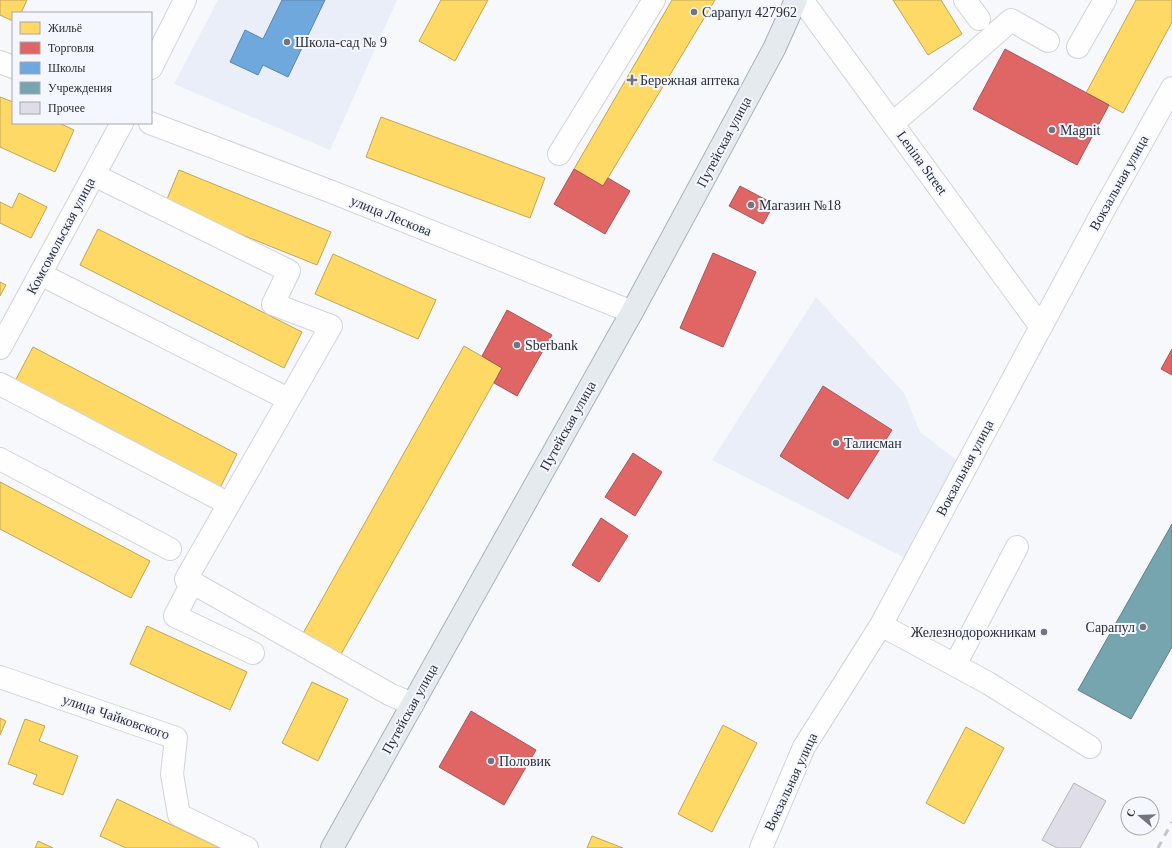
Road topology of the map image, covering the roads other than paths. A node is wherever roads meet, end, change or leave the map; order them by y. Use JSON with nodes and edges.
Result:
{"nodes":[{"id":1,"x":185,"y":0,"type":"edge"},
{"id":2,"x":654,"y":0,"type":"edge"},
{"id":3,"x":796,"y":0,"type":"edge"},
{"id":4,"x":802,"y":0,"type":"edge"},
{"id":5,"x":965,"y":0,"type":"edge"},
{"id":6,"x":1105,"y":0,"type":"edge"},
{"id":7,"x":979,"y":19,"type":"dead end"},
{"id":8,"x":1048,"y":41,"type":"dead end"},
{"id":9,"x":1078,"y":47,"type":"dead end"},
{"id":10,"x":0,"y":62,"type":"edge"},
{"id":11,"x":152,"y":66,"type":"edge"},
{"id":12,"x":12,"y":67,"type":"edge"},
{"id":13,"x":1172,"y":88,"type":"edge"},
{"id":14,"x":893,"y":123,"type":"junction"},
{"id":15,"x":121,"y":124,"type":"edge"},
{"id":16,"x":152,"y":124,"type":"edge"},
{"id":17,"x":559,"y":154,"type":"dead end"},
{"id":18,"x":94,"y":175,"type":"junction"},
{"id":19,"x":40,"y":274,"type":"junction"},
{"id":20,"x":632,"y":312,"type":"junction"},
{"id":21,"x":1041,"y":327,"type":"junction"},
{"id":22,"x":0,"y":348,"type":"edge"},
{"id":23,"x":0,"y":384,"type":"edge"},
{"id":24,"x":288,"y":399,"type":"junction"},
{"id":25,"x":0,"y":459,"type":"edge"},
{"id":26,"x":230,"y":504,"type":"junction"},
{"id":27,"x":1017,"y":547,"type":"dead end"},
{"id":28,"x":170,"y":549,"type":"dead end"},
{"id":29,"x":192,"y":583,"type":"junction"},
{"id":30,"x":881,"y":625,"type":"junction"},
{"id":31,"x":253,"y":652,"type":"dead end"},
{"id":32,"x":955,"y":665,"type":"junction"},
{"id":33,"x":0,"y":677,"type":"edge"},
{"id":34,"x":412,"y":704,"type":"junction"},
{"id":35,"x":1090,"y":747,"type":"dead end"},
{"id":36,"x":247,"y":848,"type":"edge"},
{"id":37,"x":332,"y":848,"type":"edge"},
{"id":38,"x":762,"y":848,"type":"edge"}],
"edges":[{"from":1,"to":11,"type":"street"},
{"from":2,"to":17,"type":"street"},
{"from":3,"to":20,"type":"main road","name":"Путейская улица"},
{"from":4,"to":14,"type":"street","name":"Lenina Street"},
{"from":5,"to":7,"type":"street"},
{"from":6,"to":9,"type":"street"},
{"from":8,"to":14,"type":"street"},
{"from":10,"to":12,"type":"street"},
{"from":13,"to":21,"type":"street","name":"Вокзальная улица"},
{"from":14,"to":21,"type":"street","name":"Lenina Street"},
{"from":15,"to":18,"type":"street","name":"Комсомольская улица"},
{"from":16,"to":20,"type":"street","name":"улица Лескова"},
{"from":18,"to":19,"type":"street","name":"Комсомольская улица"},
{"from":18,"to":24,"type":"street"},
{"from":19,"to":22,"type":"street","name":"Комсомольская улица"},
{"from":19,"to":24,"type":"street"},
{"from":20,"to":34,"type":"main road","name":"Путейская улица"},
{"from":21,"to":30,"type":"street","name":"Вокзальная улица"},
{"from":23,"to":26,"type":"street"},
{"from":24,"to":26,"type":"street"},
{"from":25,"to":28,"type":"street"},
{"from":26,"to":29,"type":"street"},
{"from":27,"to":32,"type":"street"},
{"from":29,"to":31,"type":"street"},
{"from":29,"to":34,"type":"street"},
{"from":30,"to":32,"type":"street"},
{"from":30,"to":38,"type":"street","name":"Вокзальная улица"},
{"from":32,"to":35,"type":"street"},
{"from":33,"to":36,"type":"street","name":"улица Чайковского"},
{"from":34,"to":37,"type":"main road","name":"Путейская улица"}]}
